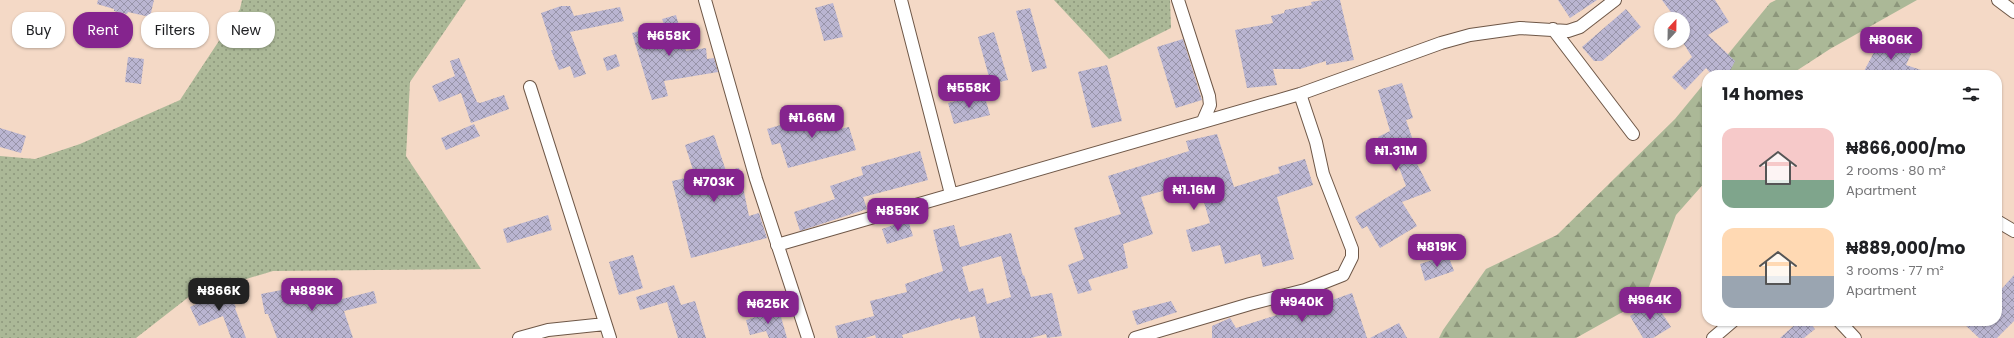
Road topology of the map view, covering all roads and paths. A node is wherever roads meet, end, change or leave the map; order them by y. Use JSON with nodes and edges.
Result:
{"nodes":[{"id":1,"x":705,"y":0,"type":"edge"},
{"id":2,"x":901,"y":0,"type":"edge"},
{"id":3,"x":1178,"y":0,"type":"edge"},
{"id":4,"x":1615,"y":0,"type":"edge"},
{"id":5,"x":1998,"y":0,"type":"edge"},
{"id":6,"x":2014,"y":12,"type":"edge"},
{"id":7,"x":1553,"y":29,"type":"junction"},
{"id":8,"x":530,"y":87,"type":"dead end"},
{"id":9,"x":1300,"y":94,"type":"junction"},
{"id":10,"x":1203,"y":121,"type":"junction"},
{"id":11,"x":1633,"y":134,"type":"dead end"},
{"id":12,"x":951,"y":194,"type":"junction"},
{"id":13,"x":2002,"y":224,"type":"edge"},
{"id":14,"x":2014,"y":231,"type":"edge"},
{"id":15,"x":778,"y":245,"type":"junction"},
{"id":16,"x":605,"y":324,"type":"junction"},
{"id":17,"x":1727,"y":326,"type":"edge"},
{"id":18,"x":1844,"y":326,"type":"edge"},
{"id":19,"x":519,"y":338,"type":"edge"},
{"id":20,"x":610,"y":338,"type":"edge"},
{"id":21,"x":808,"y":338,"type":"edge"},
{"id":22,"x":1135,"y":338,"type":"edge"},
{"id":23,"x":1713,"y":338,"type":"edge"},
{"id":24,"x":1855,"y":338,"type":"edge"}],
"edges":[{"from":1,"to":15,"type":"street"},
{"from":2,"to":12,"type":"street"},
{"from":3,"to":10,"type":"street"},
{"from":4,"to":7,"type":"street"},
{"from":5,"to":6,"type":"street"},
{"from":7,"to":9,"type":"street"},
{"from":7,"to":11,"type":"street"},
{"from":8,"to":16,"type":"street"},
{"from":9,"to":10,"type":"street"},
{"from":9,"to":22,"type":"street"},
{"from":10,"to":12,"type":"street"},
{"from":12,"to":15,"type":"street"},
{"from":13,"to":14,"type":"street"},
{"from":15,"to":21,"type":"street"},
{"from":16,"to":19,"type":"street"},
{"from":16,"to":20,"type":"street"},
{"from":17,"to":23,"type":"street"},
{"from":18,"to":24,"type":"street"}]}
